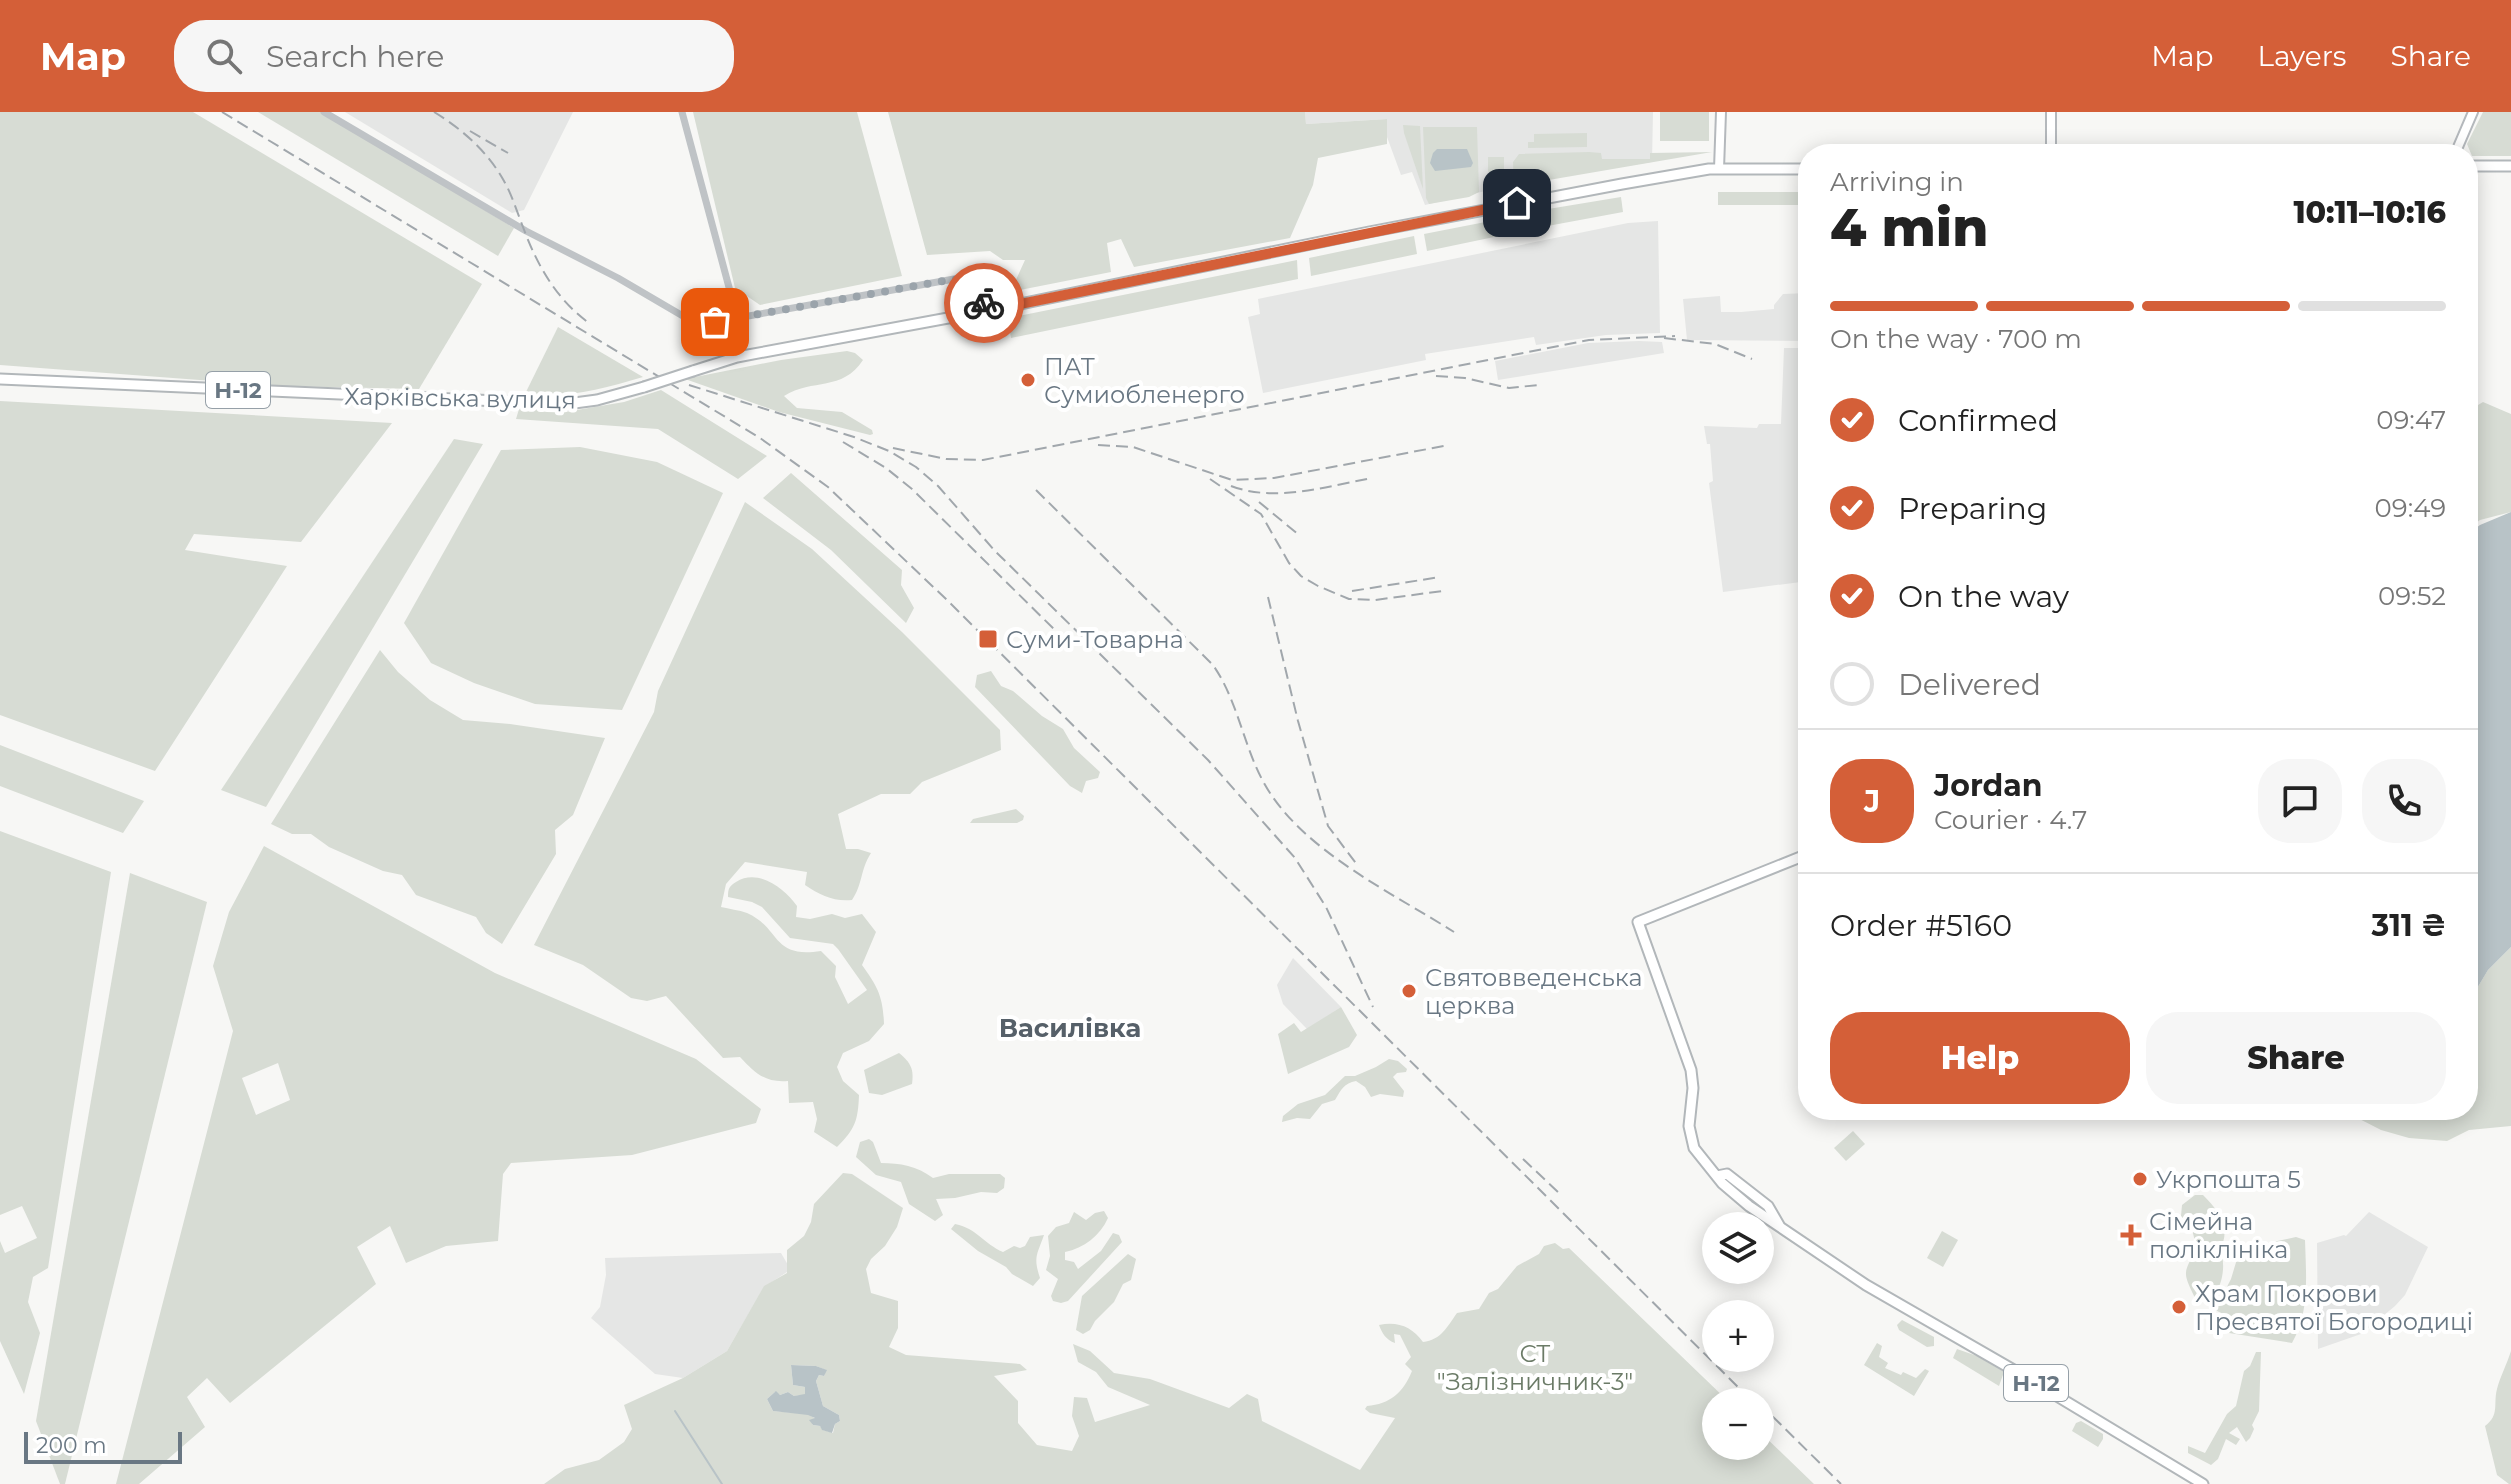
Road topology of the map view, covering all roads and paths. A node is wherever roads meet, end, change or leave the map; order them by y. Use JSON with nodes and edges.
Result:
{"nodes":[{"id":1,"x":324,"y":112,"type":"edge"},
{"id":2,"x":682,"y":112,"type":"edge"},
{"id":3,"x":1721,"y":112,"type":"edge"},
{"id":4,"x":2051,"y":112,"type":"edge"},
{"id":5,"x":2473,"y":112,"type":"edge"},
{"id":6,"x":2051,"y":144,"type":"edge"},
{"id":7,"x":2459,"y":144,"type":"edge"},
{"id":8,"x":2478,"y":166,"type":"edge"},
{"id":9,"x":2511,"y":166,"type":"edge"},
{"id":10,"x":1719,"y":169,"type":"junction"},
{"id":11,"x":1798,"y":169,"type":"edge"},
{"id":12,"x":986,"y":311,"type":"junction"},
{"id":13,"x":741,"y":317,"type":"junction"},
{"id":14,"x":0,"y":379,"type":"edge"},
{"id":15,"x":1798,"y":858,"type":"edge"},
{"id":16,"x":2203,"y":1484,"type":"edge"}],
"edges":[{"from":1,"to":13,"type":"street"},
{"from":2,"to":13,"type":"street"},
{"from":3,"to":10,"type":"main road"},
{"from":4,"to":6,"type":"main road"},
{"from":5,"to":7,"type":"main road"},
{"from":8,"to":9,"type":"main road"},
{"from":10,"to":11,"type":"main road","name":"Харківська вулиця","number":"Н-12"},
{"from":10,"to":12,"type":"main road","name":"Харківська вулиця","number":"Н-12"},
{"from":12,"to":13,"type":"street"},
{"from":12,"to":14,"type":"main road","name":"Харківська вулиця","number":"Н-12","bridge":true},
{"from":15,"to":16,"type":"main road","number":"Н-12"}]}
